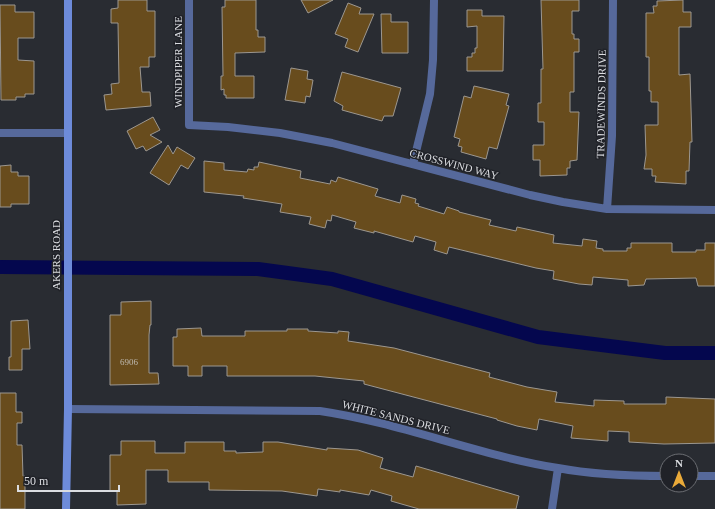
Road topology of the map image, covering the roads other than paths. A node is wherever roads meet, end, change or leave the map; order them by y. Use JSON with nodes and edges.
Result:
{"nodes":[{"id":1,"x":68,"y":0,"type":"edge"},
{"id":2,"x":189,"y":0,"type":"edge"},
{"id":3,"x":434,"y":0,"type":"edge"},
{"id":4,"x":613,"y":0,"type":"edge"},
{"id":5,"x":189,"y":125,"type":"joint"},
{"id":6,"x":0,"y":132,"type":"edge"},
{"id":7,"x":68,"y":133,"type":"junction"},
{"id":8,"x":413,"y":164,"type":"junction"},
{"id":9,"x":607,"y":208,"type":"junction"},
{"id":10,"x":715,"y":210,"type":"edge"},
{"id":11,"x":68,"y":409,"type":"junction"},
{"id":12,"x":558,"y":468,"type":"junction"},
{"id":13,"x":659,"y":476,"type":"edge"},
{"id":14,"x":699,"y":476,"type":"edge"},
{"id":15,"x":715,"y":476,"type":"edge"},
{"id":16,"x":66,"y":509,"type":"edge"},
{"id":17,"x":552,"y":509,"type":"edge"}],
"edges":[{"from":1,"to":7,"type":"street","name":"AKERS ROAD"},
{"from":2,"to":5,"type":"street","name":"WINDPIPER LANE"},
{"from":3,"to":8,"type":"street"},
{"from":4,"to":9,"type":"street","name":"TRADEWINDS DRIVE"},
{"from":5,"to":8,"type":"street","name":"CROSSWIND WAY"},
{"from":6,"to":7,"type":"street"},
{"from":7,"to":11,"type":"street","name":"AKERS ROAD"},
{"from":8,"to":9,"type":"street","name":"CROSSWIND WAY"},
{"from":9,"to":10,"type":"street","name":"CROSSWIND WAY"},
{"from":11,"to":12,"type":"street","name":"WHITE SANDS DRIVE"},
{"from":11,"to":16,"type":"street","name":"AKERS ROAD"},
{"from":12,"to":13,"type":"street","name":"WHITE SANDS DRIVE"},
{"from":12,"to":17,"type":"street"},
{"from":14,"to":15,"type":"street"}]}
